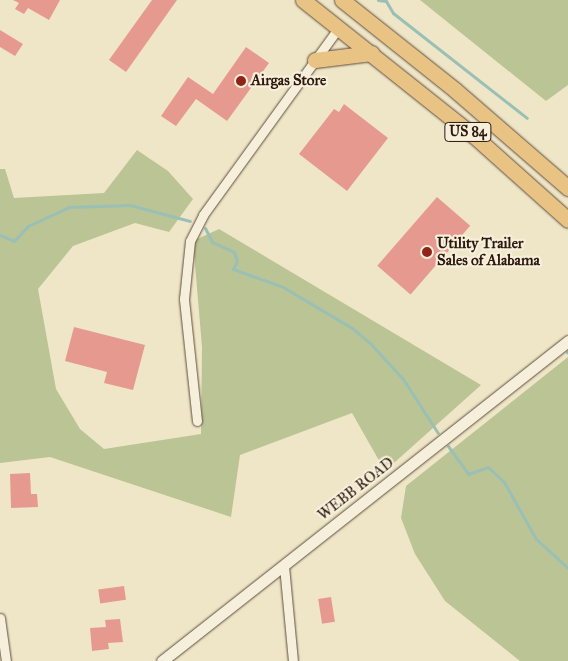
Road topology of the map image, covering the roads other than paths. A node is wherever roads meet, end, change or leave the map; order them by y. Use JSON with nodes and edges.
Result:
{"nodes":[{"id":1,"x":303,"y":0,"type":"edge"},
{"id":2,"x":347,"y":4,"type":"edge"},
{"id":3,"x":339,"y":27,"type":"junction"},
{"id":4,"x":372,"y":54,"type":"junction"},
{"id":5,"x":315,"y":60,"type":"junction"},
{"id":6,"x":568,"y":188,"type":"edge"},
{"id":7,"x":566,"y":214,"type":"edge"},
{"id":8,"x":568,"y":341,"type":"edge"},
{"id":9,"x":197,"y":421,"type":"dead end"},
{"id":10,"x":284,"y":566,"type":"junction"},
{"id":11,"x":0,"y":618,"type":"edge"},
{"id":12,"x":6,"y":661,"type":"edge"},
{"id":13,"x":162,"y":661,"type":"edge"},
{"id":14,"x":294,"y":661,"type":"edge"}],
"edges":[{"from":1,"to":3,"type":"highway","number":"US 84"},
{"from":2,"to":3,"type":"highway"},
{"from":2,"to":6,"type":"highway","number":"US 84"},
{"from":3,"to":4,"type":"highway","number":"US 84"},
{"from":3,"to":5,"type":"street"},
{"from":4,"to":5,"type":"highway"},
{"from":4,"to":7,"type":"highway","number":"US 84"},
{"from":5,"to":9,"type":"street"},
{"from":8,"to":10,"type":"street","name":"WEBB ROAD"},
{"from":10,"to":13,"type":"street","name":"WEBB ROAD"},
{"from":10,"to":14,"type":"street"},
{"from":11,"to":12,"type":"street"}]}
